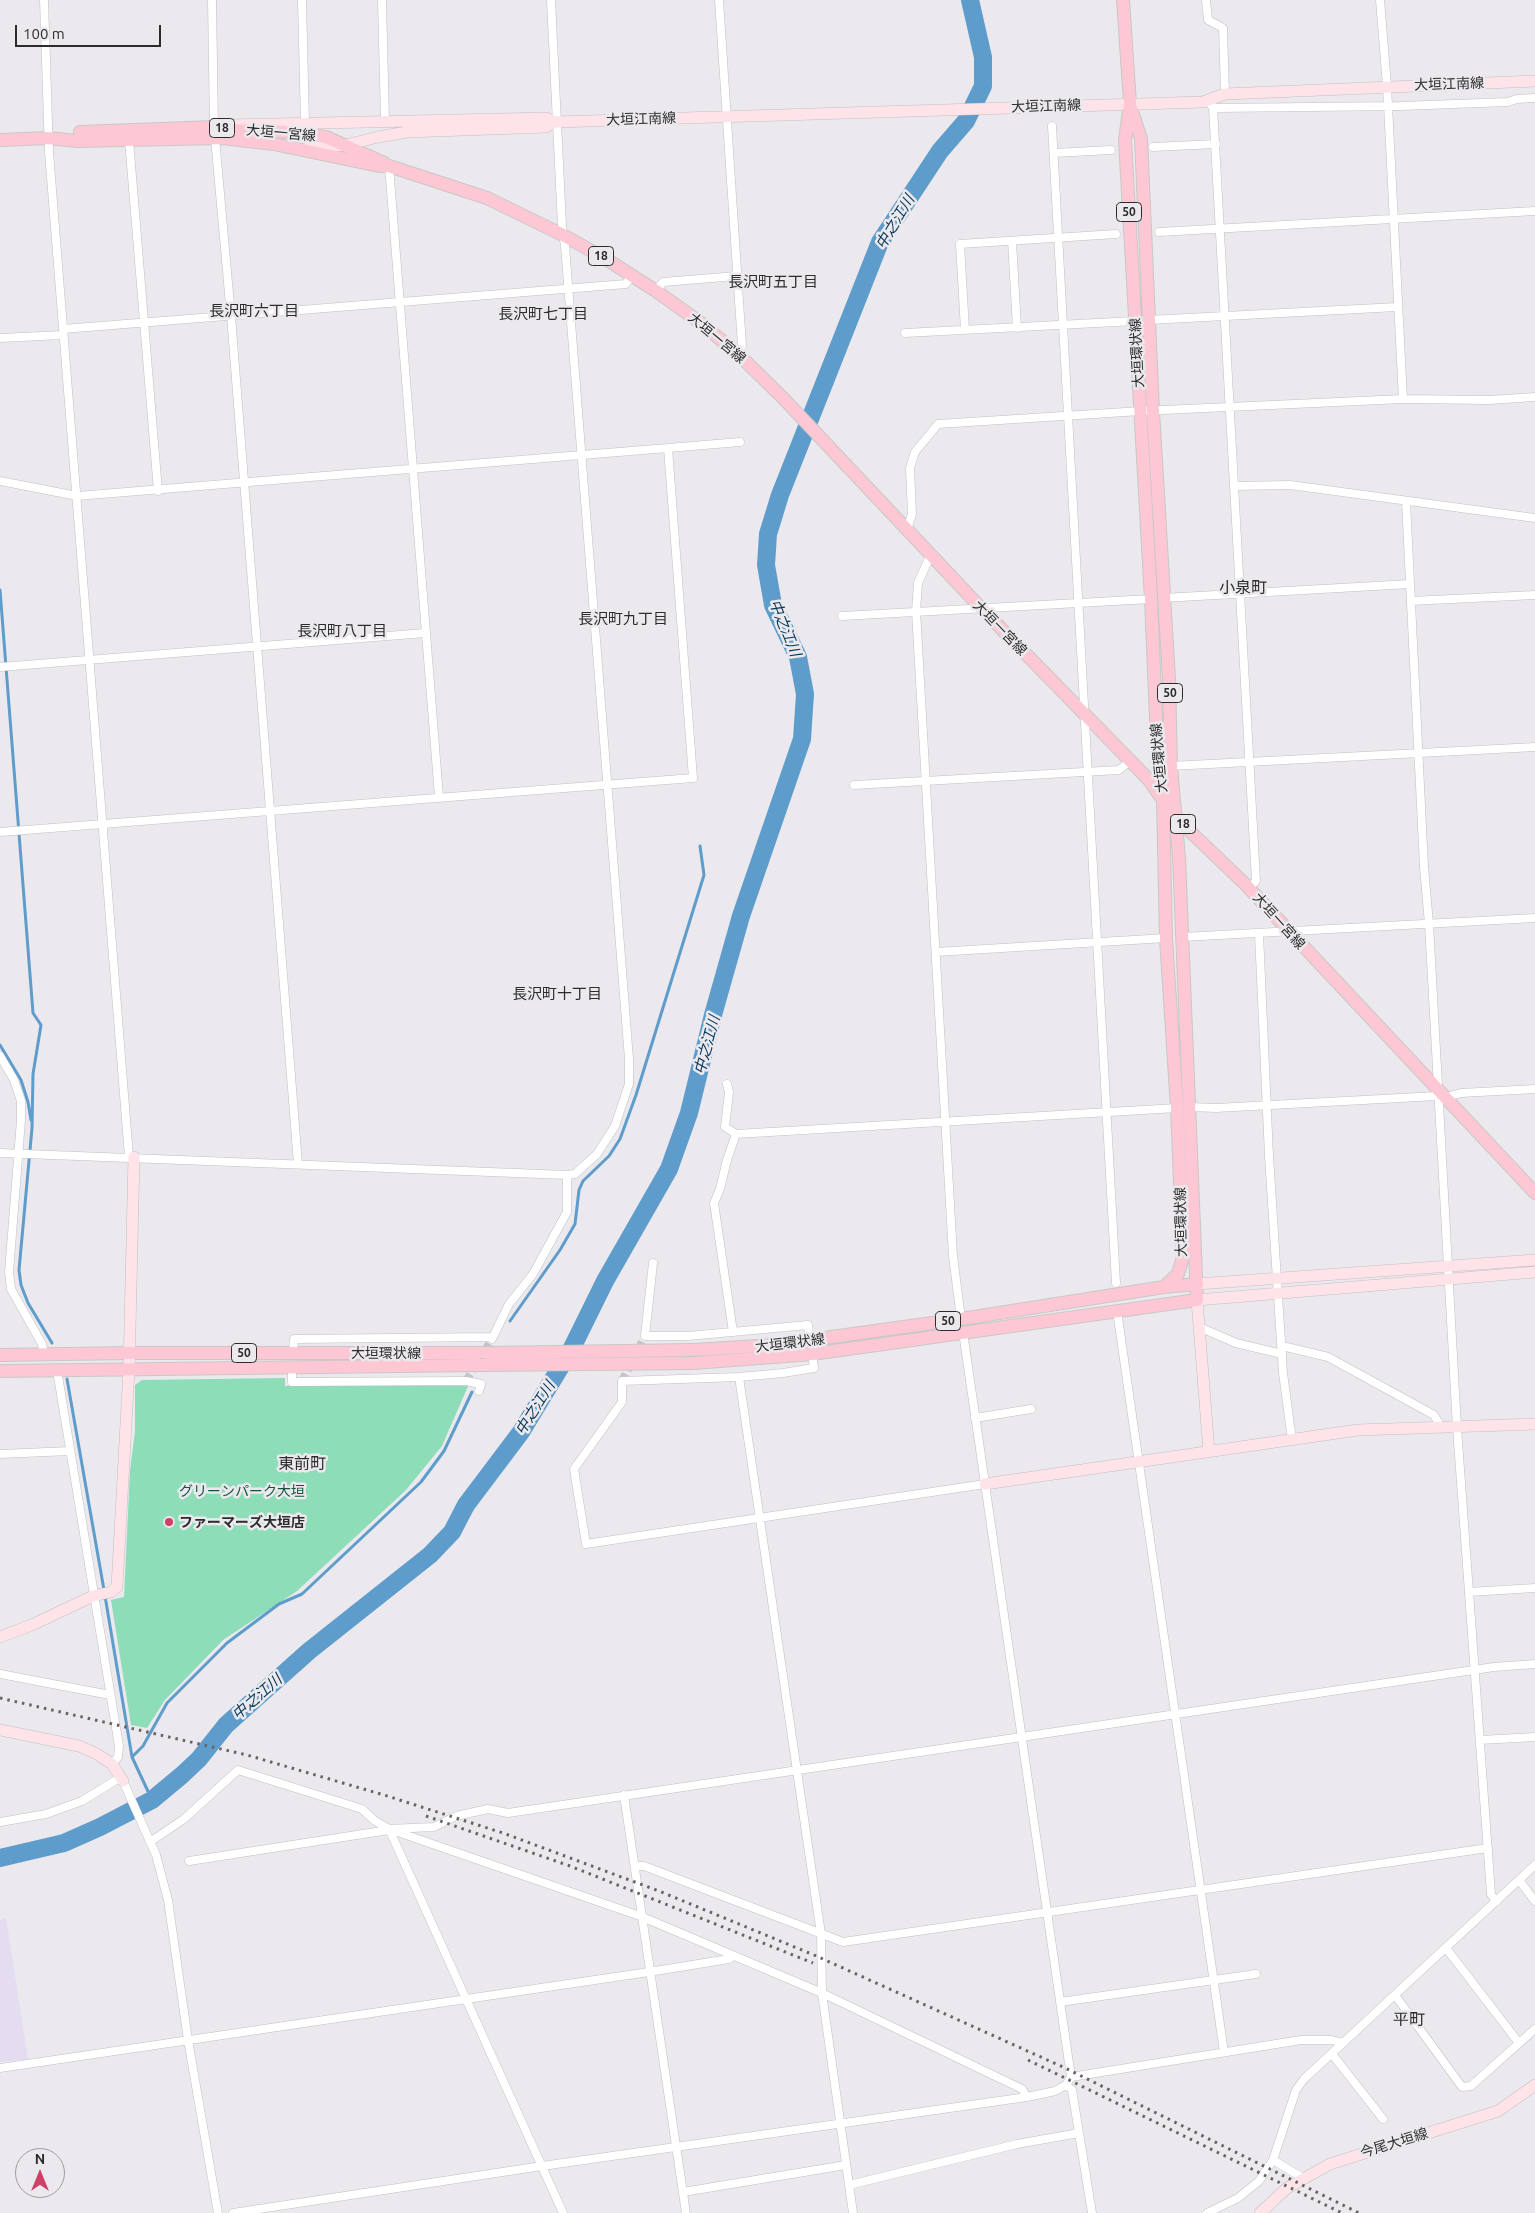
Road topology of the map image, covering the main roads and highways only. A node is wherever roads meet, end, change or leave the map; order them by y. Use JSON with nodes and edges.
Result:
{"nodes":[{"id":1,"x":1123,"y":0,"type":"edge"},
{"id":2,"x":1130,"y":104,"type":"junction"},
{"id":3,"x":214,"y":132,"type":"junction"},
{"id":4,"x":48,"y":138,"type":"junction"},
{"id":5,"x":0,"y":140,"type":"edge"},
{"id":6,"x":389,"y":166,"type":"junction"},
{"id":7,"x":1147,"y":411,"type":"junction"},
{"id":8,"x":1157,"y":598,"type":"junction"},
{"id":9,"x":1163,"y":799,"type":"junction"},
{"id":10,"x":1175,"y":817,"type":"junction"},
{"id":11,"x":1183,"y":1108,"type":"junction"},
{"id":12,"x":1535,"y":1193,"type":"edge"},
{"id":13,"x":1183,"y":1257,"type":"junction"},
{"id":14,"x":1197,"y":1284,"type":"junction"},
{"id":15,"x":1164,"y":1287,"type":"junction"},
{"id":16,"x":962,"y":1325,"type":"junction"},
{"id":17,"x":0,"y":1355,"type":"edge"},
{"id":18,"x":693,"y":1356,"type":"junction"},
{"id":19,"x":0,"y":1371,"type":"edge"}],
"edges":[{"from":1,"to":2,"type":"main road","name":"大垣環状線","number":"50"},
{"from":2,"to":7,"type":"main road","name":"大垣環状線","number":"50"},
{"from":2,"to":7,"type":"main road","name":"大垣環状線","number":"50"},
{"from":3,"to":4,"type":"main road","name":"大垣一宮線","number":"18"},
{"from":3,"to":4,"type":"main road","name":"大垣一宮線","number":"18"},
{"from":3,"to":6,"type":"main road","name":"大垣一宮線","number":"18"},
{"from":3,"to":6,"type":"main road","name":"大垣一宮線","number":"18"},
{"from":4,"to":5,"type":"main road","name":"大垣一宮線","number":"18"},
{"from":6,"to":9,"type":"main road","name":"大垣一宮線","number":"18"},
{"from":7,"to":8,"type":"main road","name":"大垣環状線","number":"50"},
{"from":8,"to":9,"type":"main road","name":"大垣環状線","number":"50"},
{"from":8,"to":10,"type":"main road","name":"大垣環状線","number":"50"},
{"from":9,"to":10,"type":"main road","name":"大垣一宮線","number":"18"},
{"from":9,"to":11,"type":"main road","name":"大垣環状線","number":"50"},
{"from":10,"to":11,"type":"main road","name":"大垣環状線","number":"50"},
{"from":10,"to":12,"type":"main road","name":"大垣一宮線","number":"18"},
{"from":11,"to":13,"type":"main road","name":"大垣環状線","number":"50"},
{"from":11,"to":14,"type":"main road","name":"大垣環状線","number":"50"},
{"from":13,"to":14,"type":"main road","number":"50"},
{"from":13,"to":15,"type":"main road","name":"大垣環状線","number":"50"},
{"from":14,"to":15,"type":"main road","number":"50"},
{"from":14,"to":16,"type":"main road","name":"大垣環状線","number":"50"},
{"from":15,"to":16,"type":"main road","name":"大垣環状線","number":"50"},
{"from":16,"to":18,"type":"main road","name":"大垣環状線","number":"50"},
{"from":17,"to":18,"type":"main road","name":"大垣環状線","number":"50","bridge":true},
{"from":18,"to":19,"type":"main road","name":"大垣環状線","number":"50","bridge":true}]}
